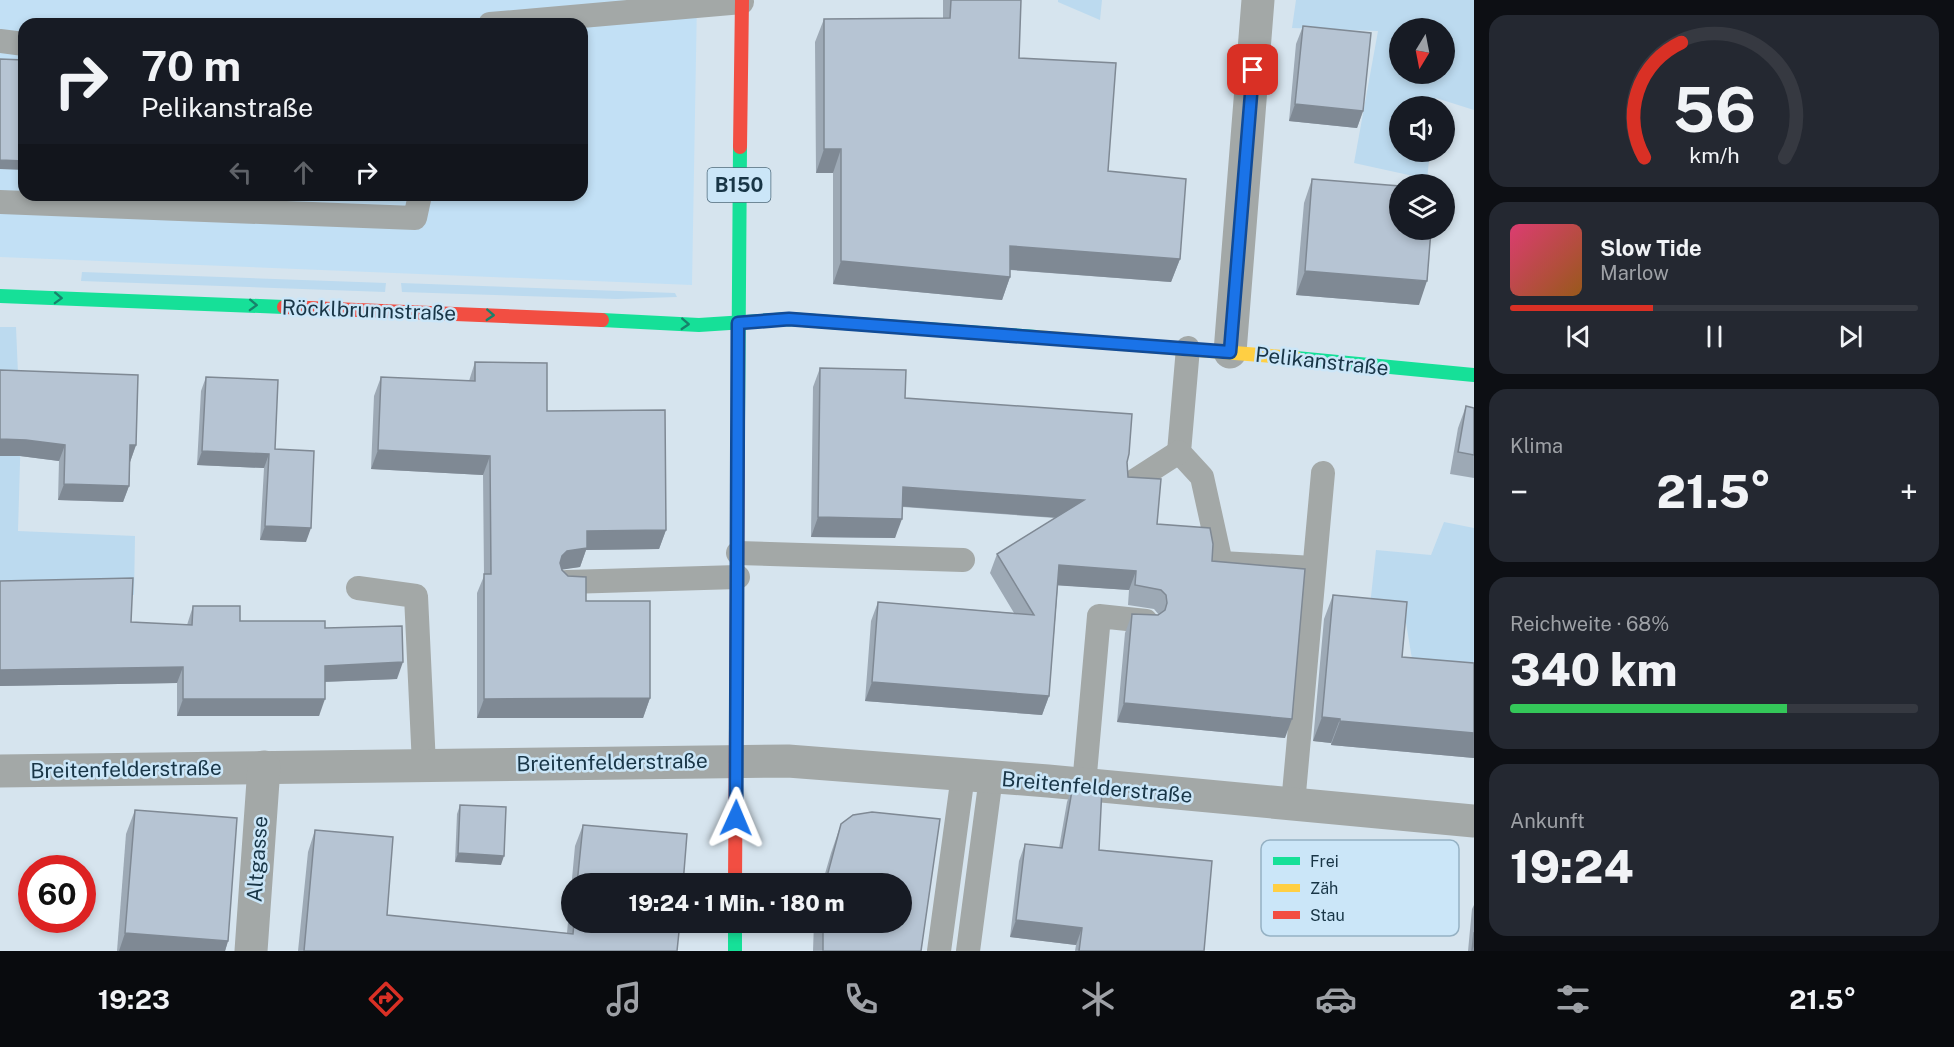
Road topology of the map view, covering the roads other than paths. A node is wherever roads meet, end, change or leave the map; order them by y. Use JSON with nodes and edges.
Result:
{"nodes":[{"id":1,"x":1258,"y":0,"type":"edge"},
{"id":2,"x":742,"y":1,"type":"edge"},
{"id":3,"x":556,"y":18,"type":"edge"},
{"id":4,"x":0,"y":41,"type":"edge"},
{"id":5,"x":18,"y":44,"type":"edge"},
{"id":6,"x":419,"y":201,"type":"edge"},
{"id":7,"x":0,"y":202,"type":"edge"},
{"id":8,"x":0,"y":296,"type":"edge"},
{"id":9,"x":738,"y":323,"type":"junction"},
{"id":10,"x":1188,"y":348,"type":"junction"},
{"id":11,"x":1230,"y":352,"type":"junction"},
{"id":12,"x":1474,"y":375,"type":"edge"},
{"id":13,"x":1179,"y":452,"type":"junction"},
{"id":14,"x":1323,"y":472,"type":"dead end"},
{"id":15,"x":1134,"y":481,"type":"edge"},
{"id":16,"x":963,"y":560,"type":"dead end"},
{"id":17,"x":738,"y":565,"type":"junction"},
{"id":18,"x":1314,"y":568,"type":"junction"},
{"id":19,"x":567,"y":582,"type":"edge"},
{"id":20,"x":358,"y":588,"type":"dead end"},
{"id":21,"x":1146,"y":621,"type":"edge"},
{"id":22,"x":737,"y":760,"type":"junction"},
{"id":23,"x":424,"y":765,"type":"junction"},
{"id":24,"x":264,"y":767,"type":"junction"},
{"id":25,"x":0,"y":771,"type":"edge"},
{"id":26,"x":977,"y":776,"type":"junction"},
{"id":27,"x":1084,"y":785,"type":"junction"},
{"id":28,"x":1293,"y":804,"type":"junction"},
{"id":29,"x":1474,"y":821,"type":"edge"},
{"id":30,"x":735,"y":873,"type":"edge"},
{"id":31,"x":735,"y":933,"type":"edge"},
{"id":32,"x":251,"y":951,"type":"edge"},
{"id":33,"x":735,"y":951,"type":"edge"},
{"id":34,"x":939,"y":951,"type":"edge"},
{"id":35,"x":968,"y":951,"type":"edge"}],
"edges":[{"from":1,"to":11,"type":"street"},
{"from":2,"to":3,"type":"lane"},
{"from":2,"to":9,"type":"street","number":"B150"},
{"from":4,"to":5,"type":"lane"},
{"from":6,"to":7,"type":"lane"},
{"from":8,"to":9,"type":"street","name":"Röcklbrunnstraße","one_way":true},
{"from":9,"to":10,"type":"street","name":"Pelikanstraße"},
{"from":9,"to":17,"type":"street","number":"B150"},
{"from":10,"to":11,"type":"street","name":"Pelikanstraße"},
{"from":10,"to":13,"type":"lane"},
{"from":11,"to":12,"type":"street","name":"Pelikanstraße"},
{"from":13,"to":15,"type":"lane"},
{"from":13,"to":18,"type":"lane"},
{"from":14,"to":18,"type":"lane"},
{"from":16,"to":17,"type":"lane"},
{"from":17,"to":19,"type":"lane"},
{"from":17,"to":22,"type":"street","number":"B150"},
{"from":18,"to":28,"type":"lane"},
{"from":20,"to":23,"type":"lane"},
{"from":21,"to":27,"type":"lane"},
{"from":22,"to":23,"type":"street","name":"Breitenfelderstraße"},
{"from":22,"to":26,"type":"street","name":"Breitenfelderstraße"},
{"from":22,"to":30,"type":"street","number":"B150"},
{"from":23,"to":24,"type":"street","name":"Breitenfelderstraße"},
{"from":24,"to":25,"type":"street","name":"Breitenfelderstraße"},
{"from":24,"to":32,"type":"street","name":"Altgasse"},
{"from":26,"to":27,"type":"street","name":"Breitenfelderstraße"},
{"from":26,"to":34,"type":"lane"},
{"from":26,"to":35,"type":"lane"},
{"from":27,"to":28,"type":"street","name":"Breitenfelderstraße"},
{"from":28,"to":29,"type":"street","name":"Breitenfelderstraße"},
{"from":31,"to":33,"type":"street"}]}
